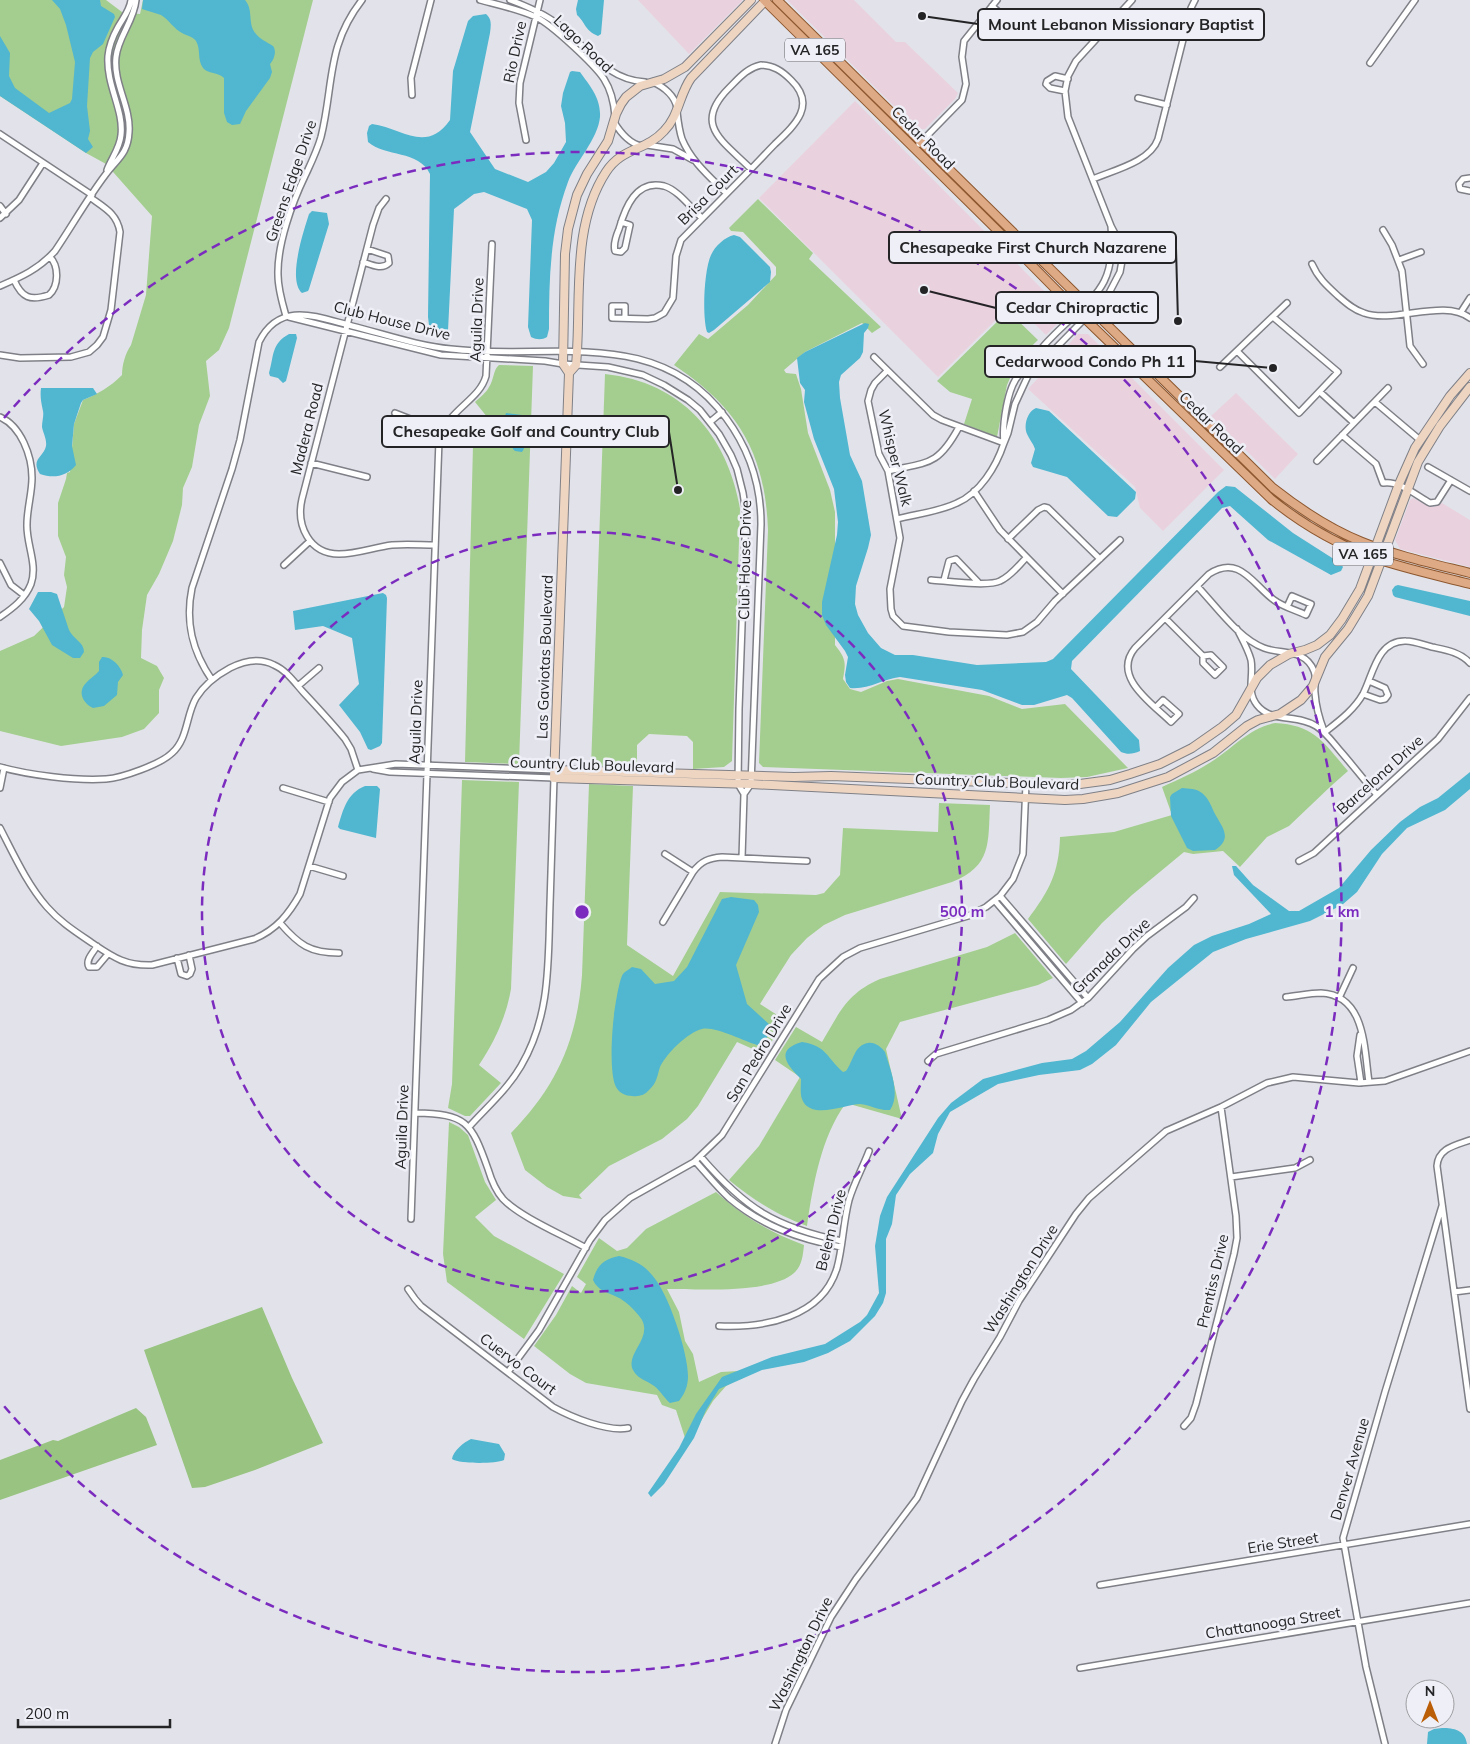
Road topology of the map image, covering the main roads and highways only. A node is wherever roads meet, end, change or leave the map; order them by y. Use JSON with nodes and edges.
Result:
{"nodes":[{"id":1,"x":765,"y":0,"type":"edge"},
{"id":2,"x":777,"y":0,"type":"edge"},
{"id":3,"x":1470,"y":573,"type":"edge"},
{"id":4,"x":1470,"y":584,"type":"edge"}],
"edges":[{"from":1,"to":4,"type":"main road","name":"Cedar Road","number":"VA 165"},
{"from":2,"to":3,"type":"main road","name":"Cedar Road","number":"VA 165"}]}
